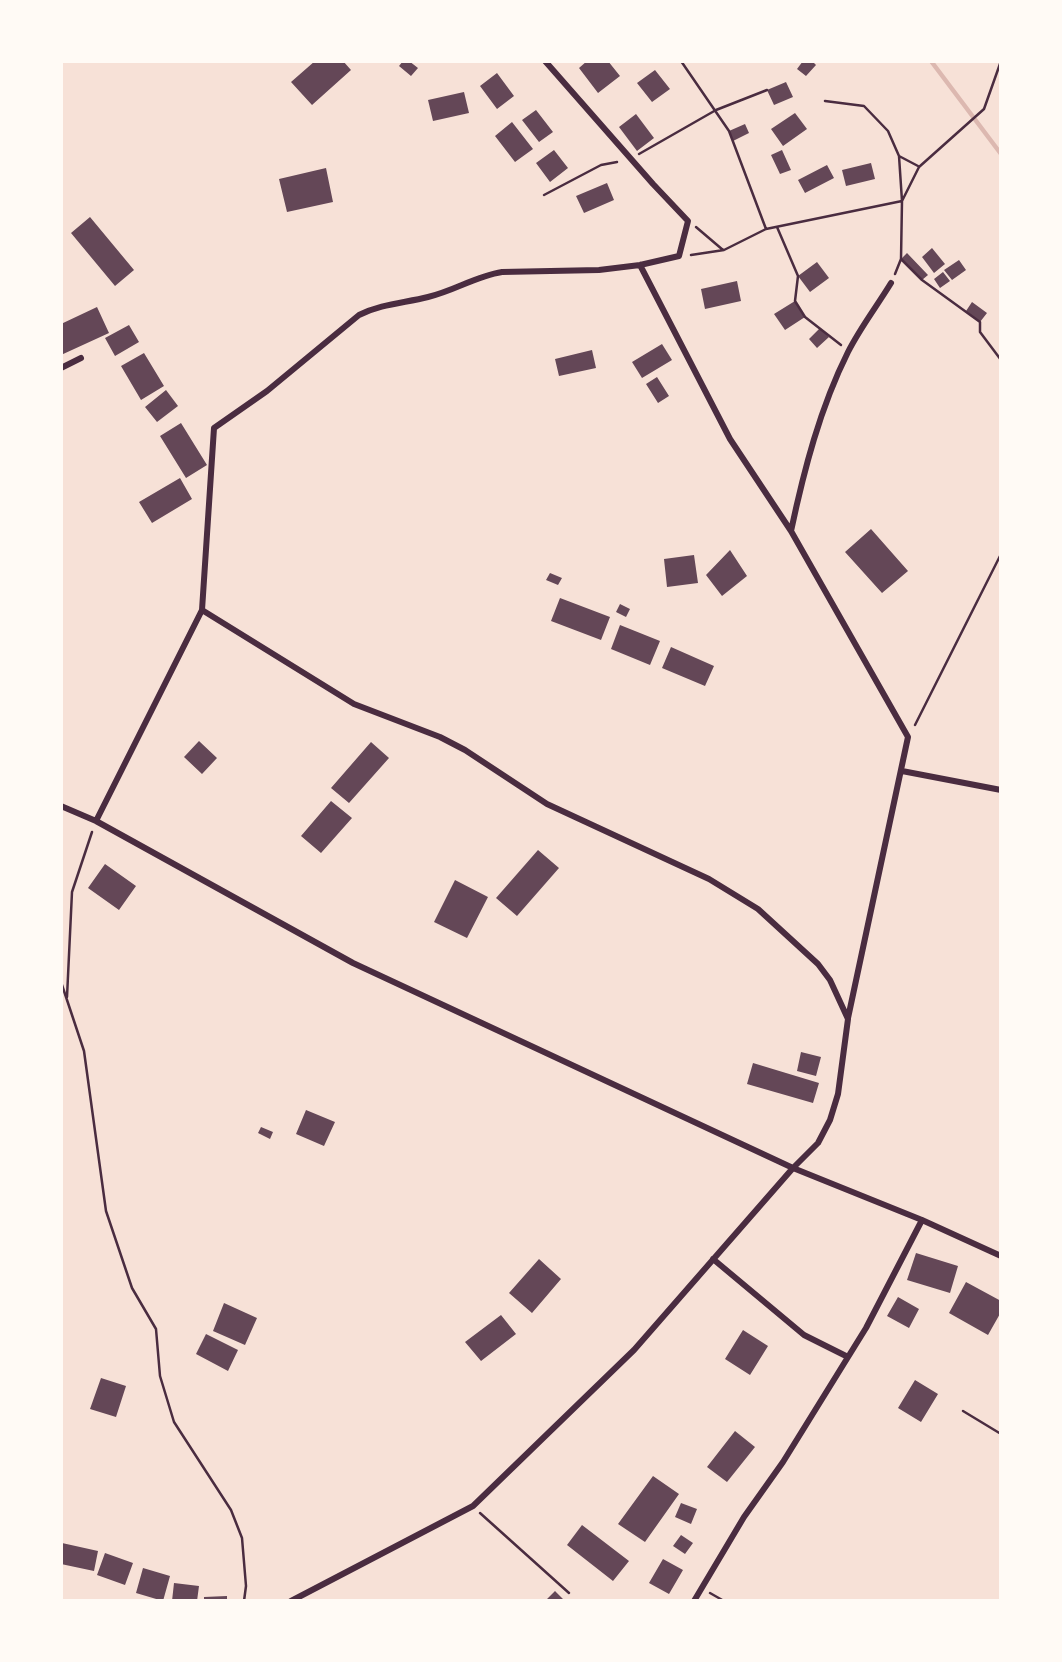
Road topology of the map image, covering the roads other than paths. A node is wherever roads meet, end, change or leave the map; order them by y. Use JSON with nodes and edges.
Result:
{"nodes":[{"id":1,"x":545,"y":61,"type":"edge"},
{"id":2,"x":640,"y":265,"type":"junction"},
{"id":3,"x":891,"y":283,"type":"road end"},
{"id":4,"x":81,"y":358,"type":"dead end"},
{"id":5,"x":61,"y":368,"type":"edge"},
{"id":6,"x":791,"y":531,"type":"junction"},
{"id":7,"x":202,"y":610,"type":"junction"},
{"id":8,"x":902,"y":771,"type":"junction"},
{"id":9,"x":1001,"y":790,"type":"edge"},
{"id":10,"x":61,"y":806,"type":"edge"},
{"id":11,"x":96,"y":821,"type":"junction"},
{"id":12,"x":848,"y":1020,"type":"junction"},
{"id":13,"x":793,"y":1168,"type":"junction"},
{"id":14,"x":922,"y":1220,"type":"junction"},
{"id":15,"x":1001,"y":1256,"type":"edge"},
{"id":16,"x":713,"y":1259,"type":"junction"},
{"id":17,"x":848,"y":1357,"type":"junction"},
{"id":18,"x":291,"y":1601,"type":"edge"},
{"id":19,"x":694,"y":1601,"type":"edge"}],
"edges":[{"from":1,"to":2,"type":"street"},
{"from":2,"to":6,"type":"street"},
{"from":2,"to":7,"type":"street"},
{"from":3,"to":6,"type":"street"},
{"from":4,"to":5,"type":"street"},
{"from":6,"to":8,"type":"street"},
{"from":7,"to":11,"type":"street"},
{"from":7,"to":12,"type":"street"},
{"from":8,"to":9,"type":"street"},
{"from":8,"to":12,"type":"street"},
{"from":10,"to":11,"type":"street"},
{"from":11,"to":13,"type":"street"},
{"from":12,"to":13,"type":"street"},
{"from":13,"to":14,"type":"street"},
{"from":13,"to":16,"type":"street"},
{"from":14,"to":15,"type":"street"},
{"from":14,"to":17,"type":"street"},
{"from":16,"to":17,"type":"street"},
{"from":16,"to":18,"type":"street"},
{"from":17,"to":19,"type":"street"}]}
